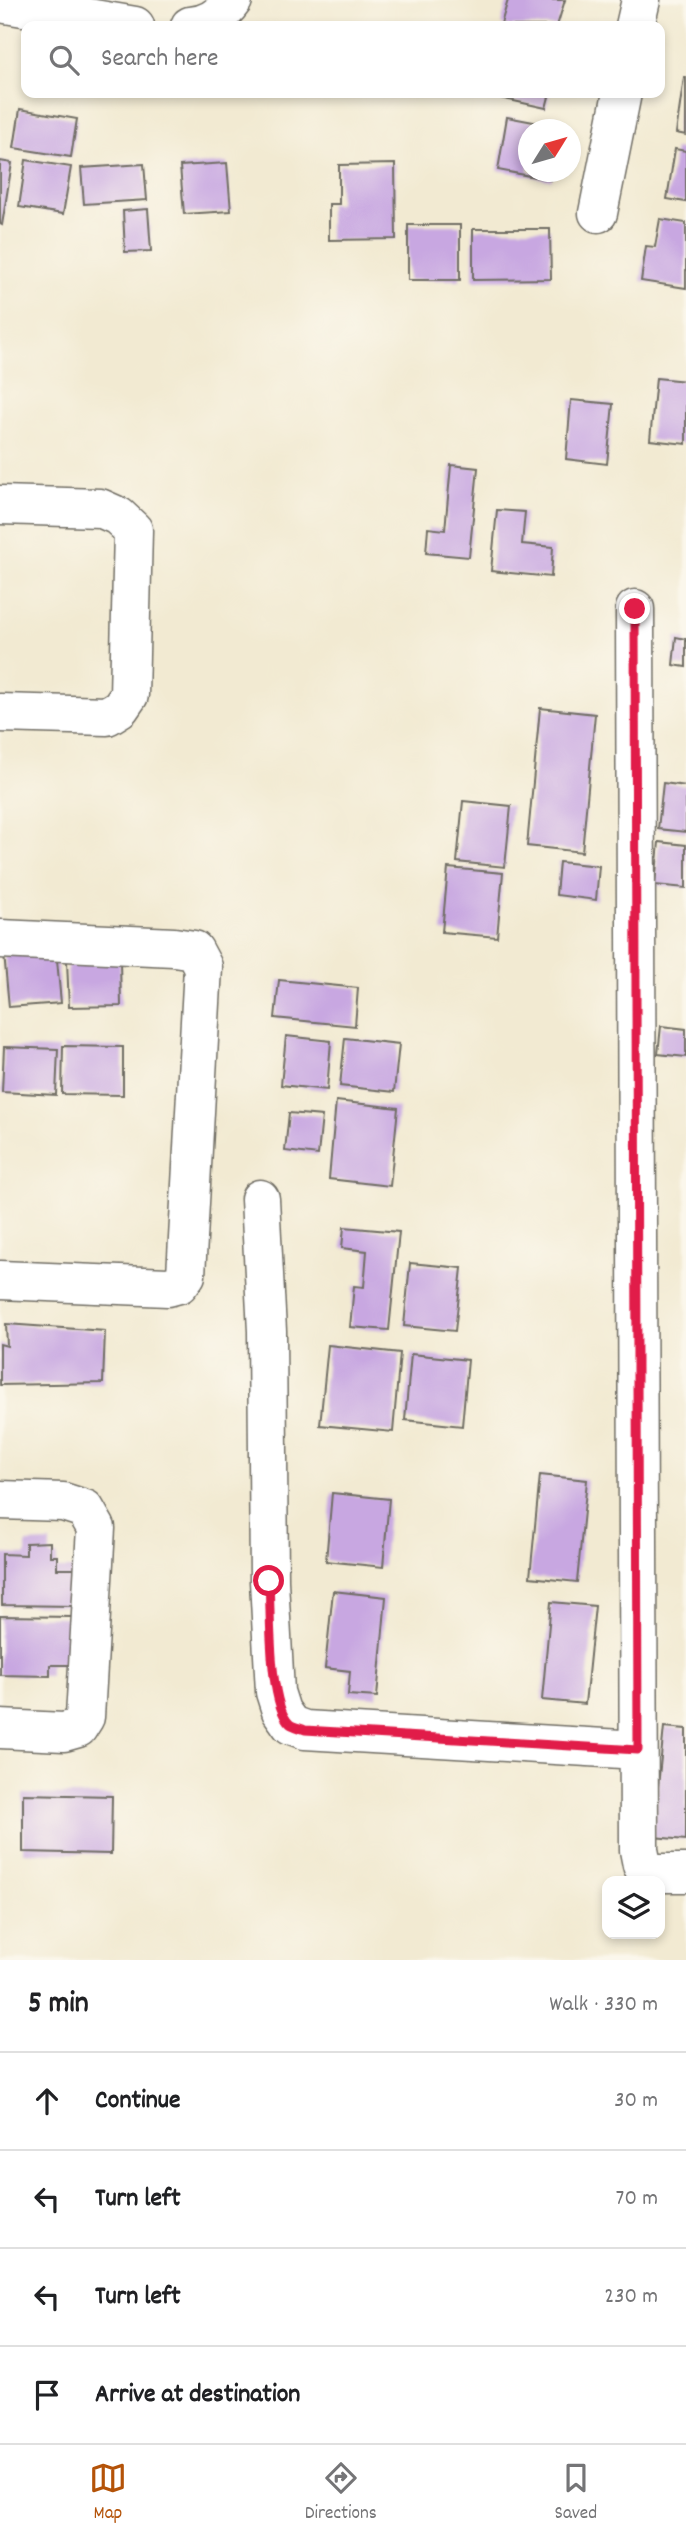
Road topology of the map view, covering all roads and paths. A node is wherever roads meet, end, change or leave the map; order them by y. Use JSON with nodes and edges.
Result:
{"nodes":[{"id":1,"x":233,"y":0,"type":"edge"},
{"id":2,"x":641,"y":0,"type":"edge"},
{"id":3,"x":0,"y":3,"type":"edge"},
{"id":4,"x":106,"y":21,"type":"edge"},
{"id":5,"x":209,"y":21,"type":"edge"},
{"id":6,"x":636,"y":21,"type":"edge"},
{"id":7,"x":621,"y":98,"type":"edge"},
{"id":8,"x":598,"y":213,"type":"dead end"},
{"id":9,"x":0,"y":505,"type":"edge"},
{"id":10,"x":635,"y":609,"type":"dead end"},
{"id":11,"x":0,"y":713,"type":"edge"},
{"id":12,"x":0,"y":939,"type":"edge"},
{"id":13,"x":260,"y":1199,"type":"dead end"},
{"id":14,"x":0,"y":1280,"type":"edge"},
{"id":15,"x":0,"y":1500,"type":"edge"},
{"id":16,"x":0,"y":1729,"type":"edge"},
{"id":17,"x":638,"y":1750,"type":"junction"},
{"id":18,"x":686,"y":1873,"type":"edge"}],
"edges":[{"from":1,"to":5,"type":"street"},
{"from":2,"to":6,"type":"street"},
{"from":3,"to":4,"type":"street"},
{"from":7,"to":8,"type":"street"},
{"from":9,"to":11,"type":"street"},
{"from":10,"to":17,"type":"street"},
{"from":12,"to":14,"type":"street"},
{"from":13,"to":17,"type":"street"},
{"from":15,"to":16,"type":"street"},
{"from":17,"to":18,"type":"street"}]}
